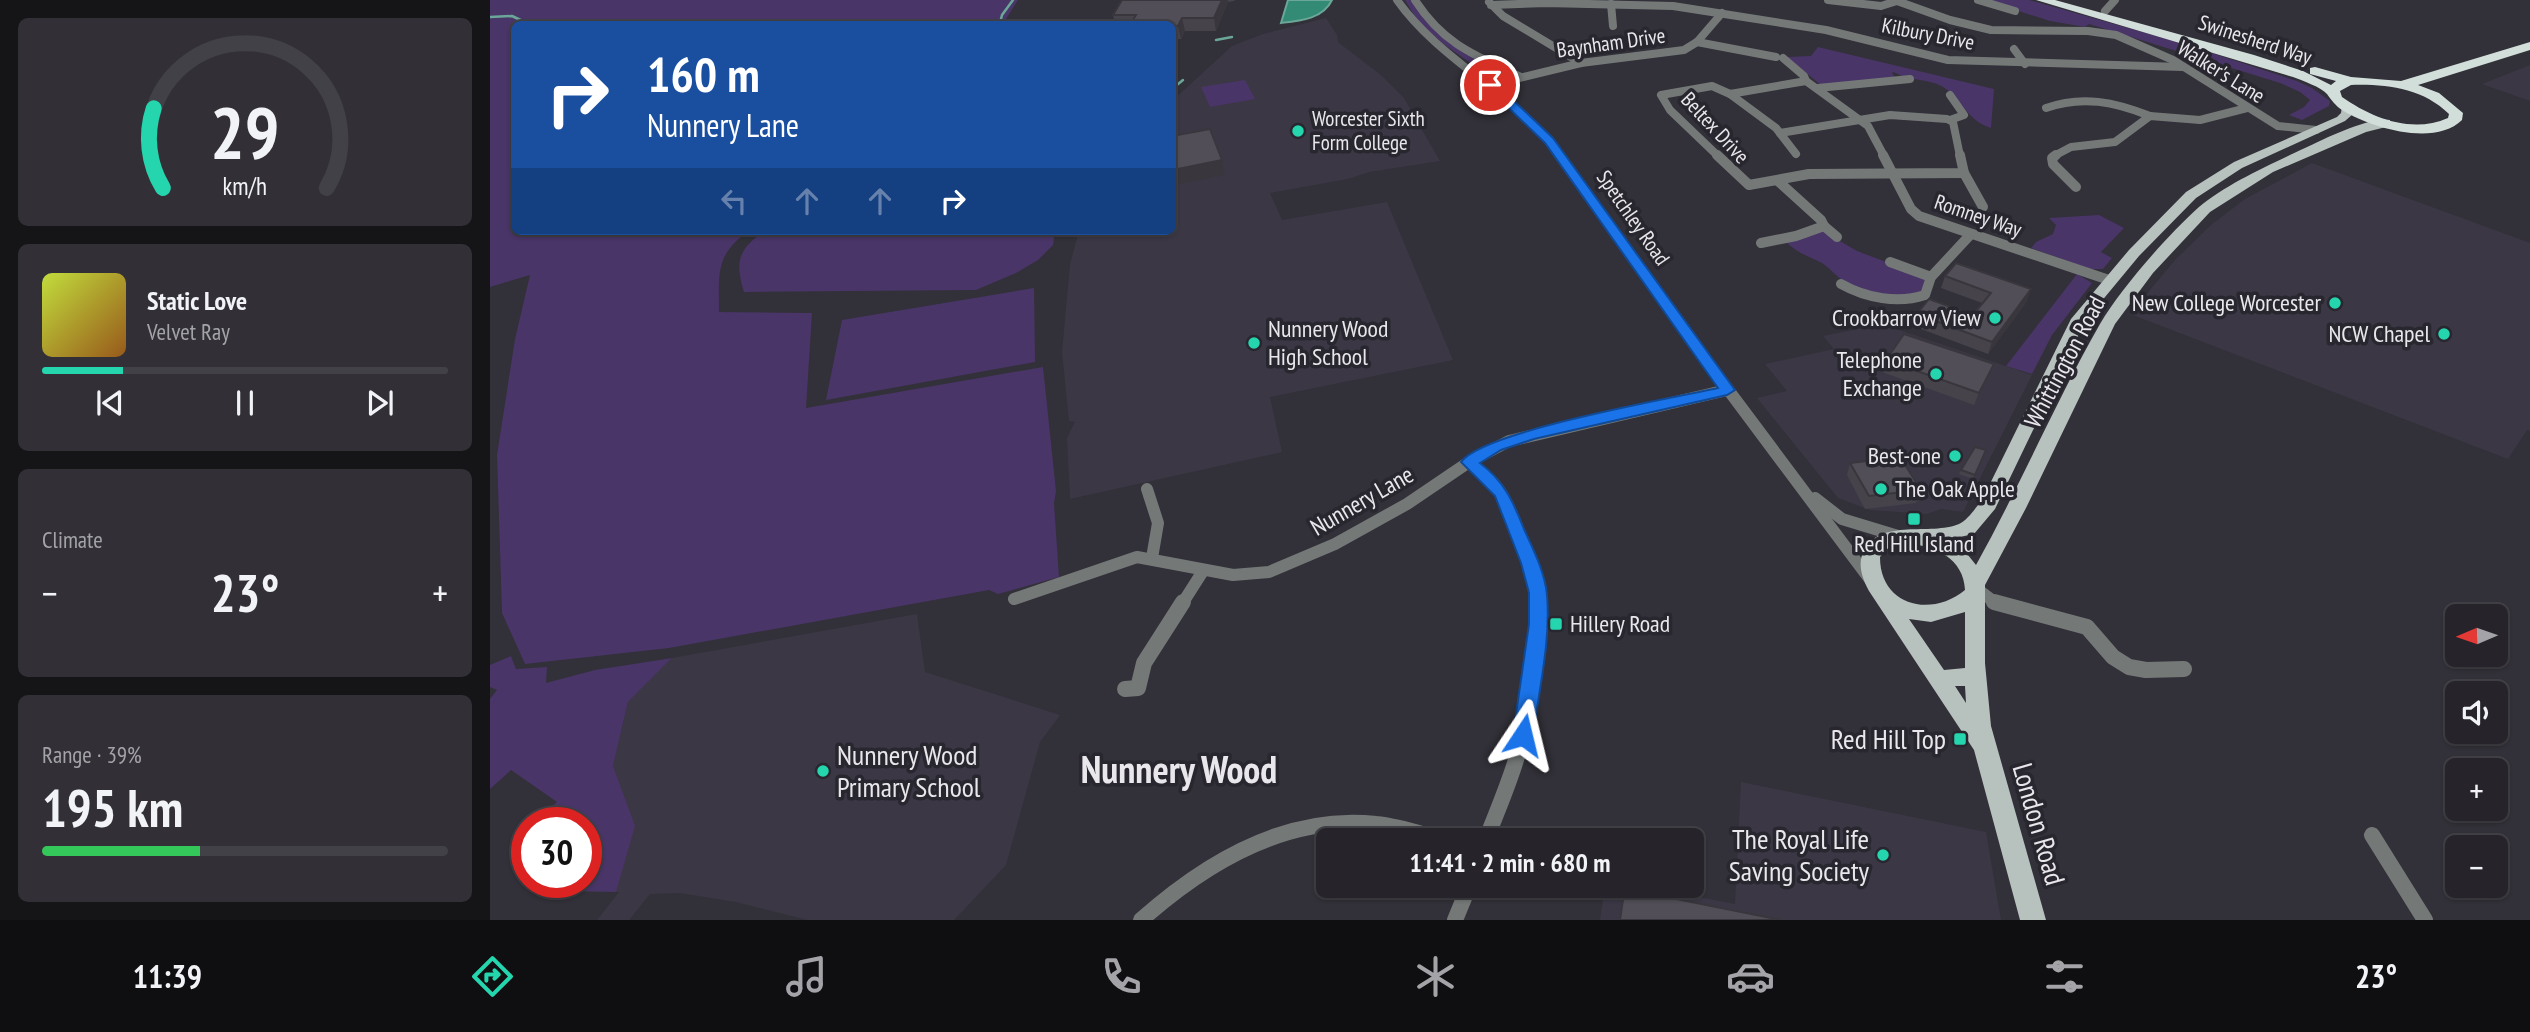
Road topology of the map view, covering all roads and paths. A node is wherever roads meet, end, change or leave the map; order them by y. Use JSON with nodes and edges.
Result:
{"nodes":[{"id":1,"x":1397,"y":0,"type":"edge"},
{"id":2,"x":1415,"y":0,"type":"edge"},
{"id":3,"x":1828,"y":0,"type":"edge"},
{"id":4,"x":1978,"y":0,"type":"edge"},
{"id":5,"x":2042,"y":0,"type":"edge"},
{"id":6,"x":2064,"y":0,"type":"edge"},
{"id":7,"x":2115,"y":0,"type":"edge"},
{"id":8,"x":1899,"y":1,"type":"edge"},
{"id":9,"x":1490,"y":2,"type":"edge"},
{"id":10,"x":1611,"y":4,"type":"junction"},
{"id":11,"x":2015,"y":10,"type":"dead end"},
{"id":12,"x":2105,"y":11,"type":"junction"},
{"id":13,"x":1722,"y":13,"type":"junction"},
{"id":14,"x":1613,"y":26,"type":"dead end"},
{"id":15,"x":1697,"y":42,"type":"junction"},
{"id":16,"x":2530,"y":46,"type":"edge"},
{"id":17,"x":2014,"y":49,"type":"dead end"},
{"id":18,"x":2530,"y":59,"type":"edge"},
{"id":19,"x":1581,"y":63,"type":"junction"},
{"id":20,"x":2025,"y":64,"type":"junction"},
{"id":21,"x":2182,"y":67,"type":"junction"},
{"id":22,"x":1521,"y":77,"type":"junction"},
{"id":23,"x":1902,"y":77,"type":"dead end"},
{"id":24,"x":2350,"y":81,"type":"junction"},
{"id":25,"x":1806,"y":82,"type":"junction"},
{"id":26,"x":2398,"y":84,"type":"junction"},
{"id":27,"x":1490,"y":85,"type":"junction"},
{"id":28,"x":1818,"y":88,"type":"junction"},
{"id":29,"x":2333,"y":91,"type":"junction"},
{"id":30,"x":1730,"y":94,"type":"junction"},
{"id":31,"x":1950,"y":95,"type":"dead end"},
{"id":32,"x":2441,"y":99,"type":"junction"},
{"id":33,"x":2046,"y":108,"type":"dead end"},
{"id":34,"x":2247,"y":108,"type":"junction"},
{"id":35,"x":2346,"y":108,"type":"junction"},
{"id":36,"x":2150,"y":117,"type":"junction"},
{"id":37,"x":1860,"y":120,"type":"junction"},
{"id":38,"x":1950,"y":120,"type":"junction"},
{"id":39,"x":2386,"y":123,"type":"junction"},
{"id":40,"x":2278,"y":126,"type":"junction"},
{"id":41,"x":2316,"y":130,"type":"junction"},
{"id":42,"x":1780,"y":133,"type":"junction"},
{"id":43,"x":2291,"y":142,"type":"junction"},
{"id":44,"x":1796,"y":154,"type":"dead end"},
{"id":45,"x":1964,"y":173,"type":"junction"},
{"id":46,"x":1894,"y":174,"type":"junction"},
{"id":47,"x":1778,"y":181,"type":"junction"},
{"id":48,"x":2076,"y":187,"type":"dead end"},
{"id":49,"x":1983,"y":207,"type":"dead end"},
{"id":50,"x":1824,"y":226,"type":"junction"},
{"id":51,"x":1971,"y":234,"type":"junction"},
{"id":52,"x":1837,"y":237,"type":"dead end"},
{"id":53,"x":1761,"y":243,"type":"dead end"},
{"id":54,"x":1890,"y":262,"type":"dead end"},
{"id":55,"x":1931,"y":277,"type":"junction"},
{"id":56,"x":2109,"y":280,"type":"junction"},
{"id":57,"x":1841,"y":284,"type":"dead end"},
{"id":58,"x":1727,"y":390,"type":"junction"},
{"id":59,"x":1469,"y":462,"type":"junction"},
{"id":60,"x":1147,"y":489,"type":"dead end"},
{"id":61,"x":1803,"y":489,"type":"junction"},
{"id":62,"x":1898,"y":536,"type":"junction"},
{"id":63,"x":1923,"y":538,"type":"junction"},
{"id":64,"x":1152,"y":558,"type":"junction"},
{"id":65,"x":1203,"y":571,"type":"junction"},
{"id":66,"x":1976,"y":589,"type":"junction"},
{"id":67,"x":1879,"y":591,"type":"junction"},
{"id":68,"x":1014,"y":599,"type":"dead end"},
{"id":69,"x":2184,"y":669,"type":"dead end"},
{"id":70,"x":1975,"y":676,"type":"junction"},
{"id":71,"x":1939,"y":679,"type":"junction"},
{"id":72,"x":1125,"y":689,"type":"dead end"},
{"id":73,"x":1955,"y":704,"type":"joint"},
{"id":74,"x":1983,"y":746,"type":"junction"},
{"id":75,"x":1399,"y":828,"type":"edge"},
{"id":76,"x":1490,"y":828,"type":"edge"},
{"id":77,"x":2372,"y":835,"type":"dead end"},
{"id":78,"x":1464,"y":898,"type":"edge"},
{"id":79,"x":2037,"y":919,"type":"edge"},
{"id":80,"x":1141,"y":920,"type":"edge"},
{"id":81,"x":1455,"y":920,"type":"edge"},
{"id":82,"x":2425,"y":920,"type":"edge"}],
"edges":[{"from":1,"to":27,"type":"street","name":"Spetchley Road"},
{"from":2,"to":22,"type":"street"},
{"from":3,"to":8,"type":"street"},
{"from":4,"to":11,"type":"street"},
{"from":5,"to":29,"type":"highway","name":"Swinesherd Way"},
{"from":6,"to":12,"type":"highway","name":"Swinesherd Way"},
{"from":7,"to":12,"type":"street"},
{"from":8,"to":21,"type":"street","name":"Walker's Lane"},
{"from":9,"to":10,"type":"street","name":"Kilbury Drive"},
{"from":9,"to":19,"type":"street"},
{"from":10,"to":13,"type":"street","name":"Kilbury Drive"},
{"from":10,"to":14,"type":"street"},
{"from":12,"to":24,"type":"highway","name":"Swinesherd Way"},
{"from":13,"to":15,"type":"street","name":"Baynham Drive"},
{"from":13,"to":20,"type":"street","name":"Kilbury Drive"},
{"from":15,"to":19,"type":"street","name":"Baynham Drive"},
{"from":15,"to":25,"type":"street","name":"Romney Way"},
{"from":16,"to":26,"type":"highway"},
{"from":17,"to":20,"type":"street"},
{"from":18,"to":32,"type":"highway"},
{"from":19,"to":22,"type":"street","name":"Baynham Drive"},
{"from":20,"to":21,"type":"street","name":"Kilbury Drive"},
{"from":21,"to":34,"type":"street","name":"Walker's Lane"},
{"from":22,"to":27,"type":"street","name":"Baynham Drive"},
{"from":23,"to":28,"type":"street"},
{"from":24,"to":26,"type":"highway","name":"Swinesherd Way"},
{"from":24,"to":29,"type":"highway"},
{"from":25,"to":28,"type":"street","name":"Romney Way"},
{"from":25,"to":30,"type":"street","name":"Beltex Drive"},
{"from":26,"to":32,"type":"highway"},
{"from":27,"to":58,"type":"street","name":"Spetchley Road"},
{"from":28,"to":37,"type":"street","name":"Romney Way"},
{"from":29,"to":35,"type":"highway"},
{"from":30,"to":42,"type":"street"},
{"from":30,"to":47,"type":"street","name":"Beltex Drive"},
{"from":31,"to":38,"type":"street"},
{"from":32,"to":39,"type":"highway"},
{"from":33,"to":36,"type":"street"},
{"from":34,"to":36,"type":"street"},
{"from":34,"to":40,"type":"street","name":"Walker's Lane"},
{"from":35,"to":39,"type":"highway"},
{"from":35,"to":41,"type":"main road","name":"Whittington Road"},
{"from":36,"to":48,"type":"street"},
{"from":37,"to":38,"type":"street"},
{"from":37,"to":42,"type":"street"},
{"from":37,"to":46,"type":"street","name":"Romney Way"},
{"from":38,"to":45,"type":"street"},
{"from":39,"to":66,"type":"main road","name":"Whittington Road"},
{"from":40,"to":41,"type":"street","name":"Walker's Lane"},
{"from":40,"to":43,"type":"street","name":"Walker's Lane"},
{"from":41,"to":43,"type":"main road","name":"Whittington Road"},
{"from":42,"to":44,"type":"street"},
{"from":43,"to":56,"type":"main road","name":"Whittington Road"},
{"from":45,"to":46,"type":"street","name":"Beltex Drive"},
{"from":45,"to":49,"type":"street"},
{"from":46,"to":47,"type":"street","name":"Beltex Drive"},
{"from":46,"to":51,"type":"street","name":"Romney Way"},
{"from":47,"to":50,"type":"street"},
{"from":50,"to":52,"type":"street"},
{"from":50,"to":53,"type":"street"},
{"from":51,"to":55,"type":"street"},
{"from":51,"to":56,"type":"street","name":"Romney Way"},
{"from":54,"to":55,"type":"street"},
{"from":55,"to":57,"type":"street"},
{"from":56,"to":63,"type":"main road","name":"Whittington Road"},
{"from":58,"to":59,"type":"street","name":"Nunnery Lane"},
{"from":58,"to":61,"type":"street","name":"Spetchley Road"},
{"from":59,"to":65,"type":"street","name":"Nunnery Lane"},
{"from":59,"to":76,"type":"street"},
{"from":60,"to":64,"type":"street"},
{"from":61,"to":62,"type":"street","name":"Spetchley Road"},
{"from":61,"to":67,"type":"street","name":"Spetchley Road"},
{"from":62,"to":63,"type":"main road"},
{"from":62,"to":67,"type":"main road"},
{"from":63,"to":66,"type":"main road"},
{"from":64,"to":65,"type":"street","name":"Nunnery Lane"},
{"from":64,"to":68,"type":"street","name":"Nunnery Lane"},
{"from":65,"to":72,"type":"street"},
{"from":66,"to":67,"type":"main road"},
{"from":66,"to":69,"type":"street"},
{"from":66,"to":70,"type":"main road","name":"London Road"},
{"from":67,"to":71,"type":"main road","name":"Spetchley Road"},
{"from":70,"to":71,"type":"main road"},
{"from":70,"to":74,"type":"main road","name":"London Road"},
{"from":71,"to":73,"type":"main road","name":"Spetchley Road"},
{"from":73,"to":74,"type":"main road","name":"London Road"},
{"from":74,"to":79,"type":"main road","name":"London Road"},
{"from":75,"to":80,"type":"street"},
{"from":77,"to":82,"type":"street"},
{"from":78,"to":81,"type":"street"}]}
